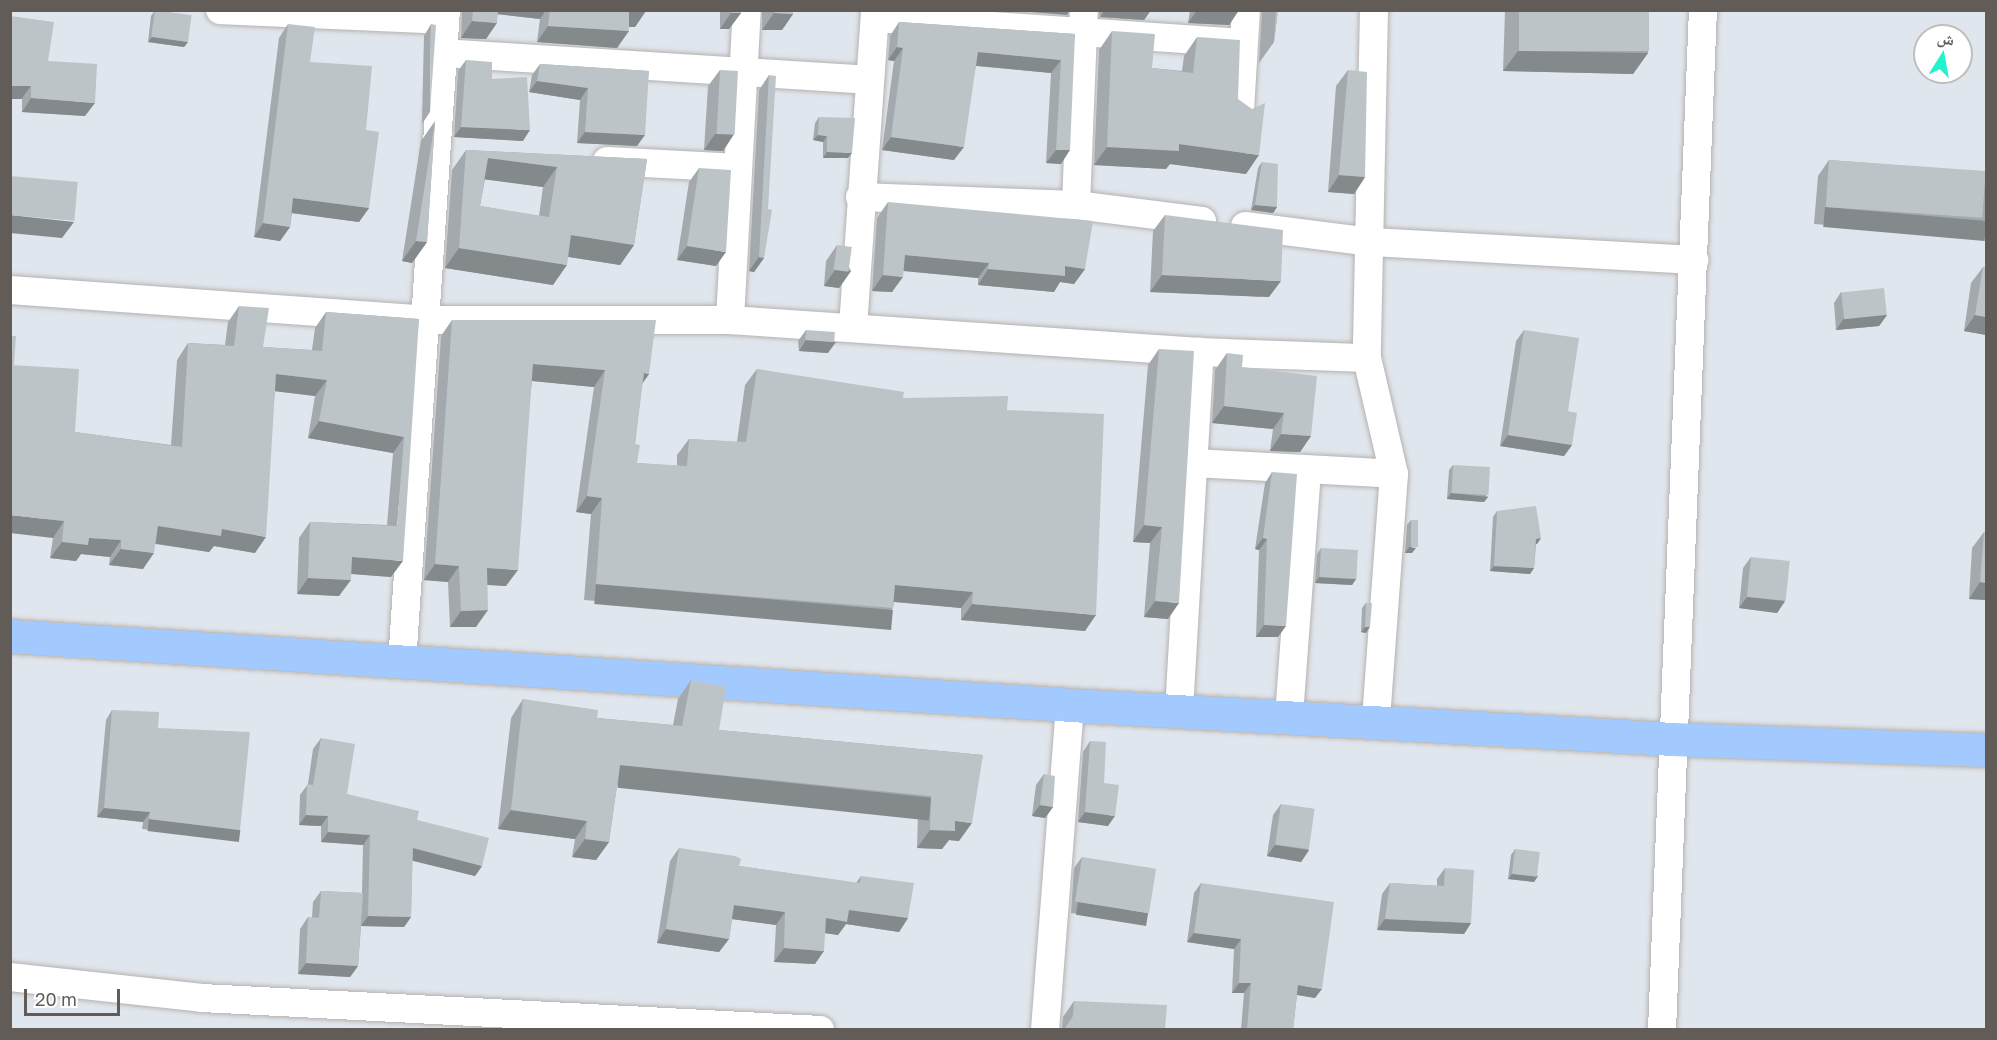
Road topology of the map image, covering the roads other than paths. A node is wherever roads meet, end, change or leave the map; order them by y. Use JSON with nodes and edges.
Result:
{"nodes":[{"id":1,"x":220,"y":10,"type":"edge"},
{"id":2,"x":747,"y":10,"type":"edge"},
{"id":3,"x":1246,"y":10,"type":"edge"},
{"id":4,"x":1374,"y":10,"type":"edge"},
{"id":5,"x":1703,"y":10,"type":"edge"},
{"id":6,"x":875,"y":14,"type":"edge"},
{"id":7,"x":446,"y":15,"type":"edge"},
{"id":8,"x":1083,"y":21,"type":"edge"},
{"id":9,"x":1243,"y":43,"type":"junction"},
{"id":10,"x":443,"y":53,"type":"junction"},
{"id":11,"x":745,"y":69,"type":"junction"},
{"id":12,"x":869,"y":80,"type":"junction"},
{"id":13,"x":1240,"y":111,"type":"edge"},
{"id":14,"x":576,"y":160,"type":"edge"},
{"id":15,"x":738,"y":168,"type":"junction"},
{"id":16,"x":860,"y":196,"type":"junction"},
{"id":17,"x":1076,"y":205,"type":"junction"},
{"id":18,"x":1372,"y":242,"type":"junction"},
{"id":19,"x":1694,"y":260,"type":"junction"},
{"id":20,"x":10,"y":290,"type":"edge"},
{"id":21,"x":426,"y":320,"type":"junction"},
{"id":22,"x":730,"y":320,"type":"junction"},
{"id":23,"x":853,"y":327,"type":"junction"},
{"id":24,"x":1200,"y":352,"type":"junction"},
{"id":25,"x":1368,"y":358,"type":"junction"},
{"id":26,"x":1194,"y":463,"type":"junction"},
{"id":27,"x":1307,"y":470,"type":"junction"},
{"id":28,"x":1394,"y":474,"type":"junction"},
{"id":29,"x":10,"y":636,"type":"edge"},
{"id":30,"x":402,"y":663,"type":"junction"},
{"id":31,"x":1070,"y":705,"type":"junction"},
{"id":32,"x":1179,"y":711,"type":"junction"},
{"id":33,"x":1289,"y":716,"type":"junction"},
{"id":34,"x":1376,"y":719,"type":"junction"},
{"id":35,"x":1672,"y":739,"type":"junction"},
{"id":36,"x":1986,"y":750,"type":"edge"},
{"id":37,"x":10,"y":978,"type":"edge"},
{"id":38,"x":609,"y":1023,"type":"edge"},
{"id":39,"x":820,"y":1029,"type":"edge"},
{"id":40,"x":1045,"y":1029,"type":"edge"},
{"id":41,"x":1662,"y":1029,"type":"edge"}],
"edges":[{"from":1,"to":7,"type":"street"},
{"from":2,"to":11,"type":"street"},
{"from":3,"to":9,"type":"street"},
{"from":4,"to":18,"type":"street"},
{"from":5,"to":19,"type":"street"},
{"from":6,"to":8,"type":"street"},
{"from":6,"to":12,"type":"street"},
{"from":7,"to":10,"type":"street"},
{"from":8,"to":9,"type":"street"},
{"from":8,"to":17,"type":"street"},
{"from":9,"to":13,"type":"street"},
{"from":10,"to":11,"type":"street"},
{"from":10,"to":21,"type":"street"},
{"from":11,"to":12,"type":"street"},
{"from":11,"to":15,"type":"street"},
{"from":12,"to":16,"type":"street"},
{"from":14,"to":15,"type":"street"},
{"from":15,"to":22,"type":"street"},
{"from":16,"to":17,"type":"street"},
{"from":16,"to":23,"type":"street"},
{"from":17,"to":18,"type":"street"},
{"from":18,"to":19,"type":"street"},
{"from":18,"to":25,"type":"street"},
{"from":19,"to":35,"type":"street"},
{"from":20,"to":21,"type":"street"},
{"from":21,"to":22,"type":"street"},
{"from":21,"to":30,"type":"street"},
{"from":22,"to":23,"type":"street"},
{"from":23,"to":24,"type":"street"},
{"from":24,"to":25,"type":"street"},
{"from":24,"to":26,"type":"street"},
{"from":25,"to":28,"type":"street"},
{"from":26,"to":27,"type":"street"},
{"from":26,"to":32,"type":"street"},
{"from":27,"to":28,"type":"street"},
{"from":27,"to":33,"type":"street"},
{"from":28,"to":34,"type":"street"},
{"from":29,"to":30,"type":"main road"},
{"from":30,"to":31,"type":"main road"},
{"from":31,"to":32,"type":"main road"},
{"from":31,"to":40,"type":"street"},
{"from":32,"to":33,"type":"main road"},
{"from":33,"to":34,"type":"main road"},
{"from":34,"to":35,"type":"main road"},
{"from":35,"to":36,"type":"main road"},
{"from":35,"to":41,"type":"street"},
{"from":37,"to":38,"type":"street"},
{"from":38,"to":39,"type":"street"}]}
